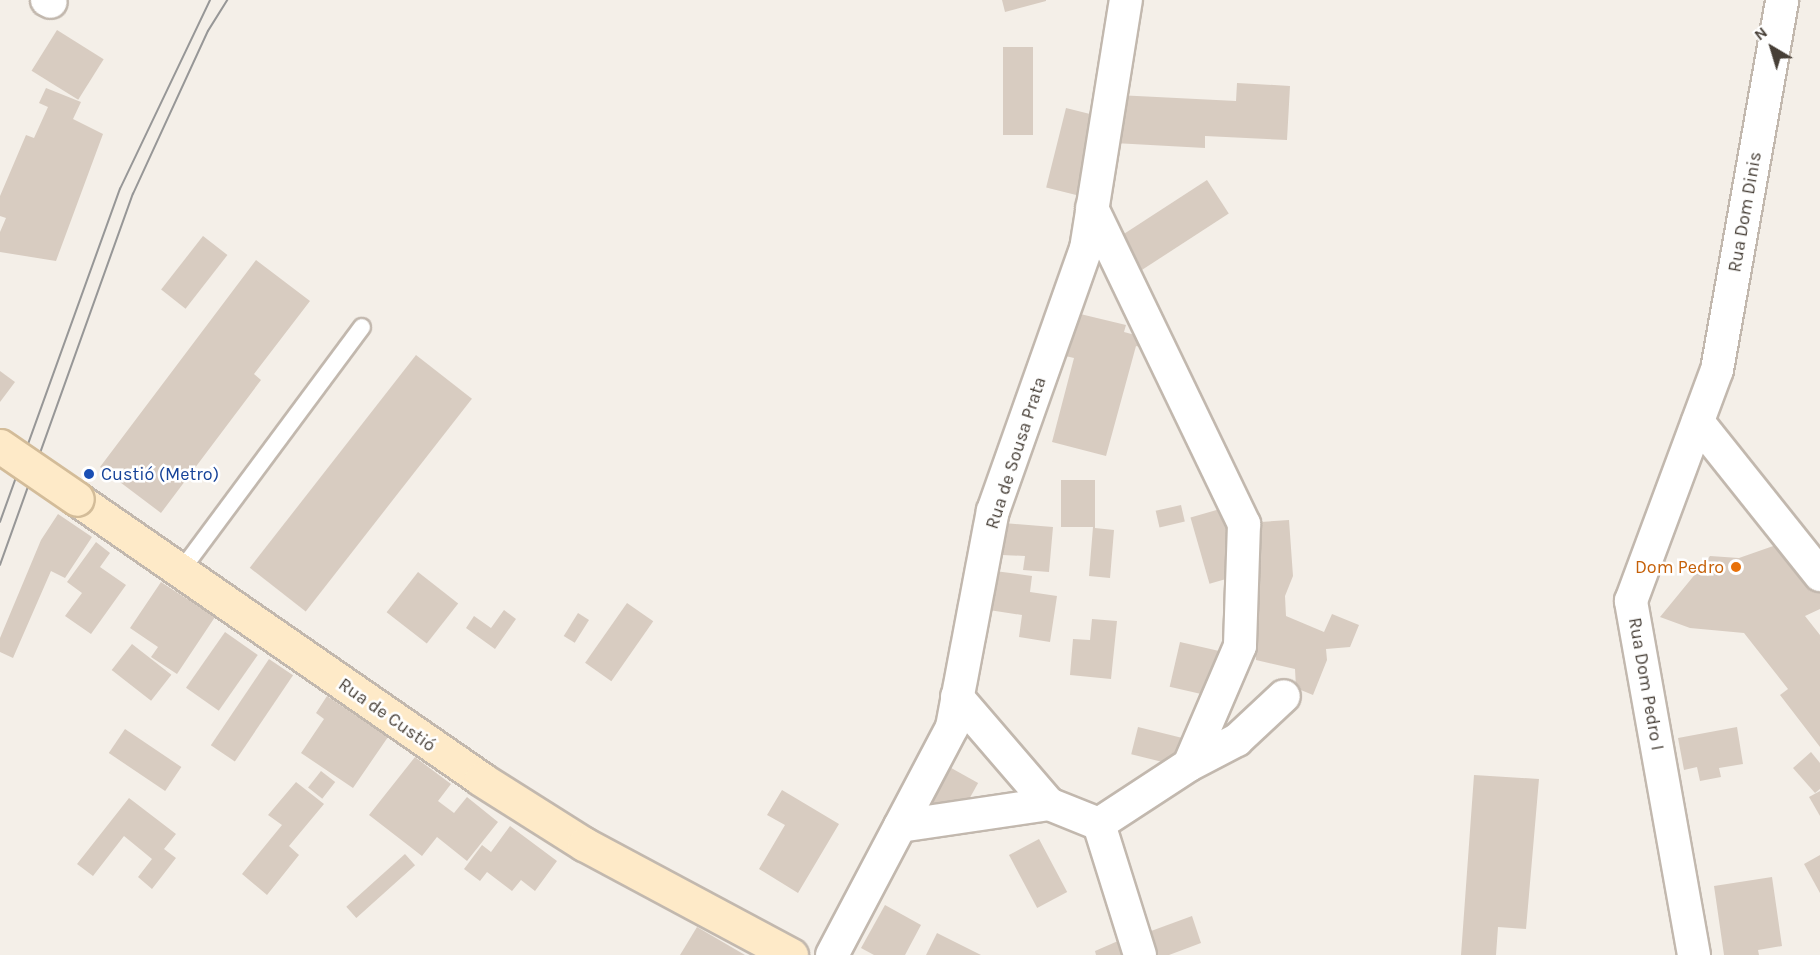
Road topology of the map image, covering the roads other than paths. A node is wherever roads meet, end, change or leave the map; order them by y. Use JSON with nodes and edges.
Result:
{"nodes":[{"id":1,"x":1126,"y":0,"type":"edge"},
{"id":2,"x":1782,"y":0,"type":"edge"},
{"id":3,"x":1092,"y":208,"type":"junction"},
{"id":4,"x":362,"y":327,"type":"dead end"},
{"id":5,"x":1698,"y":422,"type":"junction"},
{"id":6,"x":0,"y":446,"type":"edge"},
{"id":7,"x":180,"y":572,"type":"junction"},
{"id":8,"x":1820,"y":575,"type":"edge"},
{"id":9,"x":1284,"y":696,"type":"dead end"},
{"id":10,"x":957,"y":697,"type":"junction"},
{"id":11,"x":1189,"y":765,"type":"junction"},
{"id":12,"x":1049,"y":804,"type":"junction"},
{"id":13,"x":1099,"y":824,"type":"junction"},
{"id":14,"x":900,"y":826,"type":"junction"},
{"id":15,"x":791,"y":955,"type":"edge"},
{"id":16,"x":832,"y":955,"type":"edge"},
{"id":17,"x":1140,"y":955,"type":"edge"},
{"id":18,"x":1694,"y":955,"type":"edge"}],
"edges":[{"from":1,"to":3,"type":"street","name":"Rua de Sousa Prata"},
{"from":2,"to":5,"type":"street","name":"Rua Dom Dinis"},
{"from":3,"to":10,"type":"street","name":"Rua de Sousa Prata"},
{"from":3,"to":11,"type":"street"},
{"from":4,"to":7,"type":"lane"},
{"from":5,"to":8,"type":"street"},
{"from":5,"to":18,"type":"street","name":"Rua Dom Pedro I"},
{"from":6,"to":7,"type":"main road","name":"Rua de Custió","bridge":true},
{"from":7,"to":15,"type":"main road","name":"Rua de Custió"},
{"from":9,"to":11,"type":"street"},
{"from":10,"to":12,"type":"street"},
{"from":10,"to":14,"type":"street","name":"Rua de Sousa Prata"},
{"from":11,"to":13,"type":"street"},
{"from":12,"to":13,"type":"street"},
{"from":12,"to":14,"type":"street"},
{"from":13,"to":17,"type":"street"},
{"from":14,"to":16,"type":"street","name":"Rua de Sousa Prata"}]}
